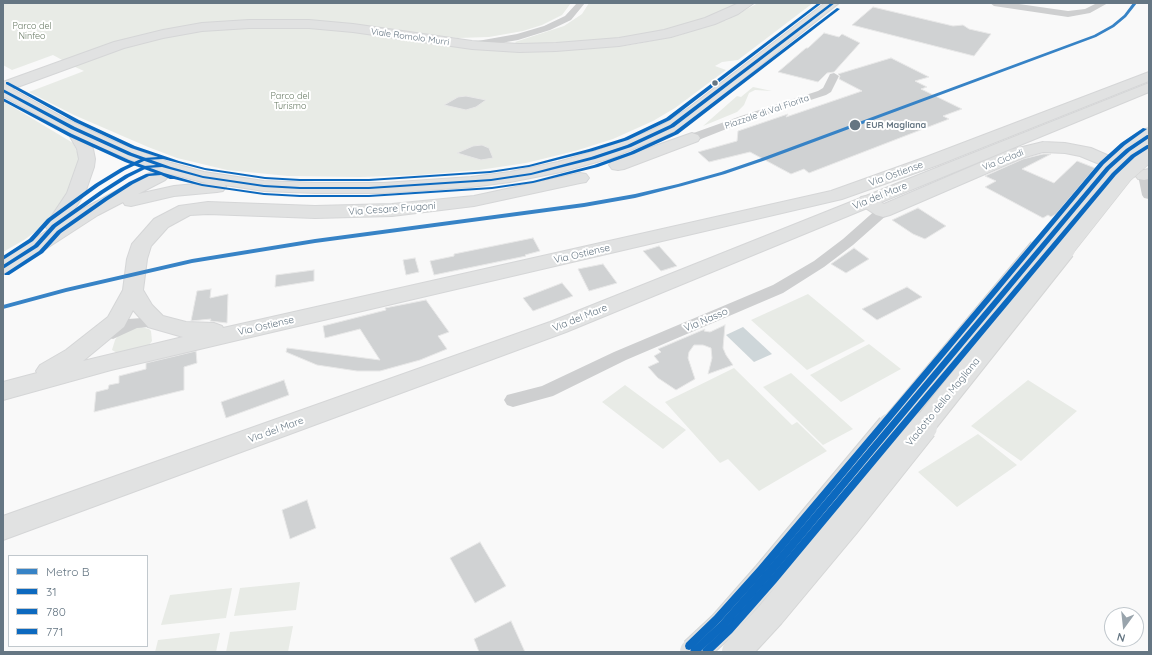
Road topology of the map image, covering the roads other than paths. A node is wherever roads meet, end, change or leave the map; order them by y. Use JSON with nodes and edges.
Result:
{"nodes":[{"id":1,"x":581,"y":3,"type":"edge"},
{"id":2,"x":748,"y":3,"type":"edge"},
{"id":3,"x":833,"y":3,"type":"edge"},
{"id":4,"x":994,"y":3,"type":"edge"},
{"id":5,"x":1104,"y":3,"type":"edge"},
{"id":6,"x":472,"y":45,"type":"junction"},
{"id":7,"x":834,"y":76,"type":"dead end"},
{"id":8,"x":1149,"y":76,"type":"edge"},
{"id":9,"x":3,"y":87,"type":"edge"},
{"id":10,"x":1149,"y":87,"type":"edge"},
{"id":11,"x":3,"y":90,"type":"edge"},
{"id":12,"x":672,"y":126,"type":"junction"},
{"id":13,"x":73,"y":128,"type":"junction"},
{"id":14,"x":1149,"y":136,"type":"edge"},
{"id":15,"x":692,"y":138,"type":"junction"},
{"id":16,"x":1149,"y":152,"type":"edge"},
{"id":17,"x":162,"y":166,"type":"junction"},
{"id":18,"x":1146,"y":175,"type":"edge"},
{"id":19,"x":471,"y":182,"type":"junction"},
{"id":20,"x":244,"y":184,"type":"junction"},
{"id":21,"x":1149,"y":195,"type":"edge"},
{"id":22,"x":474,"y":201,"type":"junction"},
{"id":23,"x":875,"y":206,"type":"junction"},
{"id":24,"x":60,"y":227,"type":"junction"},
{"id":25,"x":3,"y":267,"type":"edge"},
{"id":26,"x":133,"y":290,"type":"junction"},
{"id":27,"x":156,"y":322,"type":"junction"},
{"id":28,"x":114,"y":328,"type":"junction"},
{"id":29,"x":238,"y":332,"type":"junction"},
{"id":30,"x":111,"y":362,"type":"junction"},
{"id":31,"x":12,"y":388,"type":"edge"},
{"id":32,"x":513,"y":400,"type":"dead end"},
{"id":33,"x":3,"y":528,"type":"edge"},
{"id":34,"x":694,"y":652,"type":"edge"},
{"id":35,"x":736,"y":652,"type":"edge"}],
"edges":[{"from":1,"to":6,"type":"street"},
{"from":2,"to":6,"type":"main road","name":"Viale Romolo Murri"},
{"from":3,"to":12,"type":"main road"},
{"from":4,"to":5,"type":"street"},
{"from":6,"to":9,"type":"main road","name":"Viale Romolo Murri"},
{"from":7,"to":15,"type":"street","name":"Piazzale di Val Fiorita"},
{"from":8,"to":29,"type":"main road","name":"Via Ostiense"},
{"from":10,"to":23,"type":"main road","name":"Via del Mare"},
{"from":11,"to":13,"type":"main road"},
{"from":12,"to":15,"type":"main road"},
{"from":12,"to":19,"type":"main road"},
{"from":13,"to":17,"type":"main road"},
{"from":13,"to":24,"type":"main road"},
{"from":14,"to":34,"type":"main road","bridge":true},
{"from":15,"to":22,"type":"main road","name":"Via Cesare Frugoni"},
{"from":16,"to":35,"type":"main road","name":"Viadotto della Magliana","bridge":true},
{"from":17,"to":20,"type":"main road"},
{"from":17,"to":24,"type":"main road"},
{"from":18,"to":21,"type":"street"},
{"from":18,"to":23,"type":"main road","name":"Via Cicladi"},
{"from":19,"to":20,"type":"main road"},
{"from":19,"to":22,"type":"main road"},
{"from":20,"to":24,"type":"main road"},
{"from":22,"to":26,"type":"main road","name":"Via Cesare Frugoni"},
{"from":23,"to":32,"type":"street","name":"Via Nasso"},
{"from":23,"to":33,"type":"main road","name":"Via del Mare"},
{"from":24,"to":25,"type":"main road"},
{"from":26,"to":27,"type":"main road"},
{"from":26,"to":28,"type":"main road"},
{"from":27,"to":28,"type":"street"},
{"from":27,"to":29,"type":"main road"},
{"from":28,"to":30,"type":"main road"},
{"from":28,"to":31,"type":"main road"},
{"from":29,"to":30,"type":"main road","name":"Via Ostiense"},
{"from":30,"to":31,"type":"main road","name":"Via Ostiense"}]}
